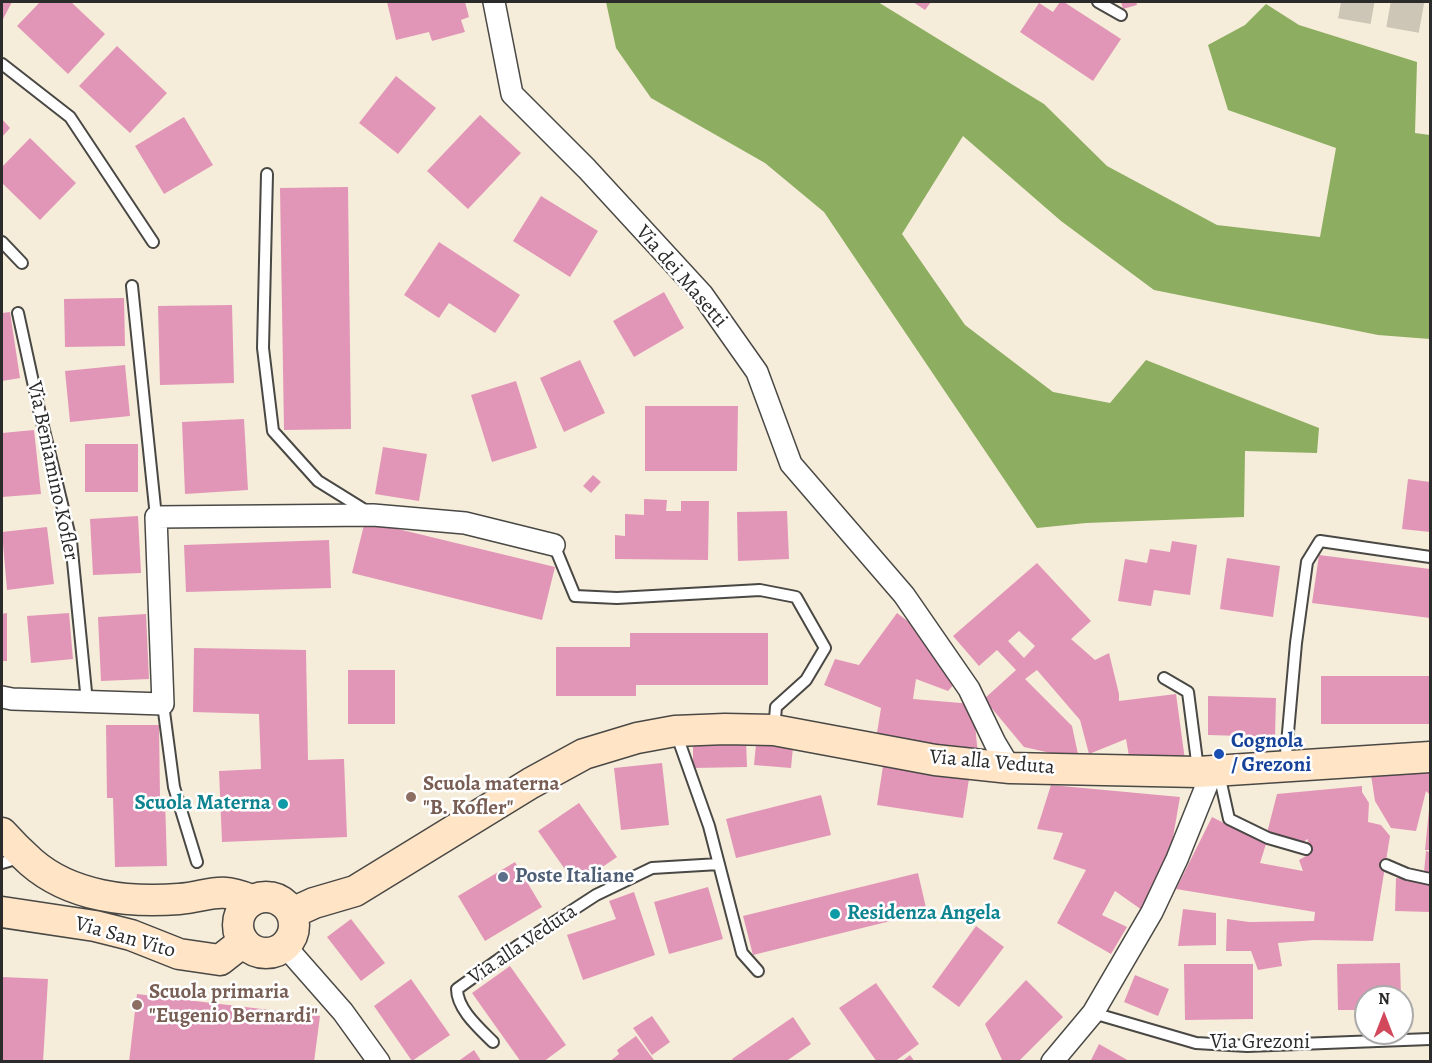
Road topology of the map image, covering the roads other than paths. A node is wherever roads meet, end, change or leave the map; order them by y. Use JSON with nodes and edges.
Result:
{"nodes":[{"id":1,"x":494,"y":2,"type":"edge"},
{"id":2,"x":1098,"y":2,"type":"edge"},
{"id":3,"x":1121,"y":15,"type":"dead end"},
{"id":4,"x":2,"y":64,"type":"edge"},
{"id":5,"x":267,"y":174,"type":"dead end"},
{"id":6,"x":2,"y":242,"type":"edge"},
{"id":7,"x":153,"y":242,"type":"dead end"},
{"id":8,"x":22,"y":263,"type":"dead end"},
{"id":9,"x":132,"y":286,"type":"dead end"},
{"id":10,"x":18,"y":313,"type":"dead end"},
{"id":11,"x":374,"y":515,"type":"junction"},
{"id":12,"x":156,"y":517,"type":"junction"},
{"id":13,"x":554,"y":545,"type":"joint"},
{"id":14,"x":1431,"y":557,"type":"edge"},
{"id":15,"x":1164,"y":678,"type":"dead end"},
{"id":16,"x":2,"y":697,"type":"edge"},
{"id":17,"x":87,"y":702,"type":"junction"},
{"id":18,"x":163,"y":704,"type":"junction"},
{"id":19,"x":774,"y":730,"type":"junction"},
{"id":20,"x":675,"y":731,"type":"junction"},
{"id":21,"x":1431,"y":757,"type":"edge"},
{"id":22,"x":1285,"y":766,"type":"junction"},
{"id":23,"x":1010,"y":768,"type":"junction"},
{"id":24,"x":1205,"y":772,"type":"junction"},
{"id":25,"x":1306,"y":849,"type":"dead end"},
{"id":26,"x":4,"y":852,"type":"edge"},
{"id":27,"x":197,"y":862,"type":"dead end"},
{"id":28,"x":718,"y":864,"type":"junction"},
{"id":29,"x":1386,"y":865,"type":"dead end"},
{"id":30,"x":1431,"y":879,"type":"edge"},
{"id":31,"x":251,"y":900,"type":"junction"},
{"id":32,"x":2,"y":912,"type":"edge"},
{"id":33,"x":292,"y":913,"type":"junction"},
{"id":34,"x":243,"y":942,"type":"junction"},
{"id":35,"x":285,"y":946,"type":"junction"},
{"id":36,"x":758,"y":971,"type":"dead end"},
{"id":37,"x":1093,"y":1013,"type":"junction"},
{"id":38,"x":1431,"y":1038,"type":"edge"},
{"id":39,"x":493,"y":1042,"type":"dead end"},
{"id":40,"x":379,"y":1062,"type":"edge"},
{"id":41,"x":1052,"y":1062,"type":"edge"}],
"edges":[{"from":1,"to":23,"type":"street","name":"Via dei Masetti"},
{"from":2,"to":3,"type":"lane"},
{"from":4,"to":7,"type":"lane"},
{"from":5,"to":11,"type":"lane"},
{"from":6,"to":8,"type":"lane"},
{"from":9,"to":12,"type":"lane"},
{"from":10,"to":17,"type":"lane","name":"Via Beniamino Kofler"},
{"from":11,"to":12,"type":"street"},
{"from":11,"to":13,"type":"street"},
{"from":12,"to":18,"type":"street"},
{"from":13,"to":19,"type":"lane"},
{"from":14,"to":22,"type":"lane"},
{"from":15,"to":24,"type":"lane"},
{"from":16,"to":17,"type":"street"},
{"from":17,"to":18,"type":"street"},
{"from":18,"to":27,"type":"lane"},
{"from":19,"to":20,"type":"street","name":"Via alla Veduta"},
{"from":19,"to":23,"type":"street","name":"Via alla Veduta"},
{"from":20,"to":28,"type":"lane"},
{"from":20,"to":33,"type":"street","name":"Via alla Veduta"},
{"from":21,"to":22,"type":"street","name":"Via alla Veduta"},
{"from":22,"to":24,"type":"street","name":"Via alla Veduta"},
{"from":23,"to":24,"type":"street","name":"Via alla Veduta"},
{"from":24,"to":25,"type":"lane"},
{"from":24,"to":37,"type":"street"},
{"from":26,"to":31,"type":"street"},
{"from":28,"to":36,"type":"lane"},
{"from":28,"to":39,"type":"lane","name":"Via alla Veduta"},
{"from":29,"to":30,"type":"lane"},
{"from":31,"to":33,"type":"street"},
{"from":31,"to":34,"type":"street"},
{"from":32,"to":34,"type":"street","name":"Via San Vito"},
{"from":33,"to":35,"type":"street"},
{"from":34,"to":35,"type":"street"},
{"from":35,"to":40,"type":"street"},
{"from":37,"to":38,"type":"lane","name":"Via Grezoni"},
{"from":37,"to":41,"type":"street"}]}
